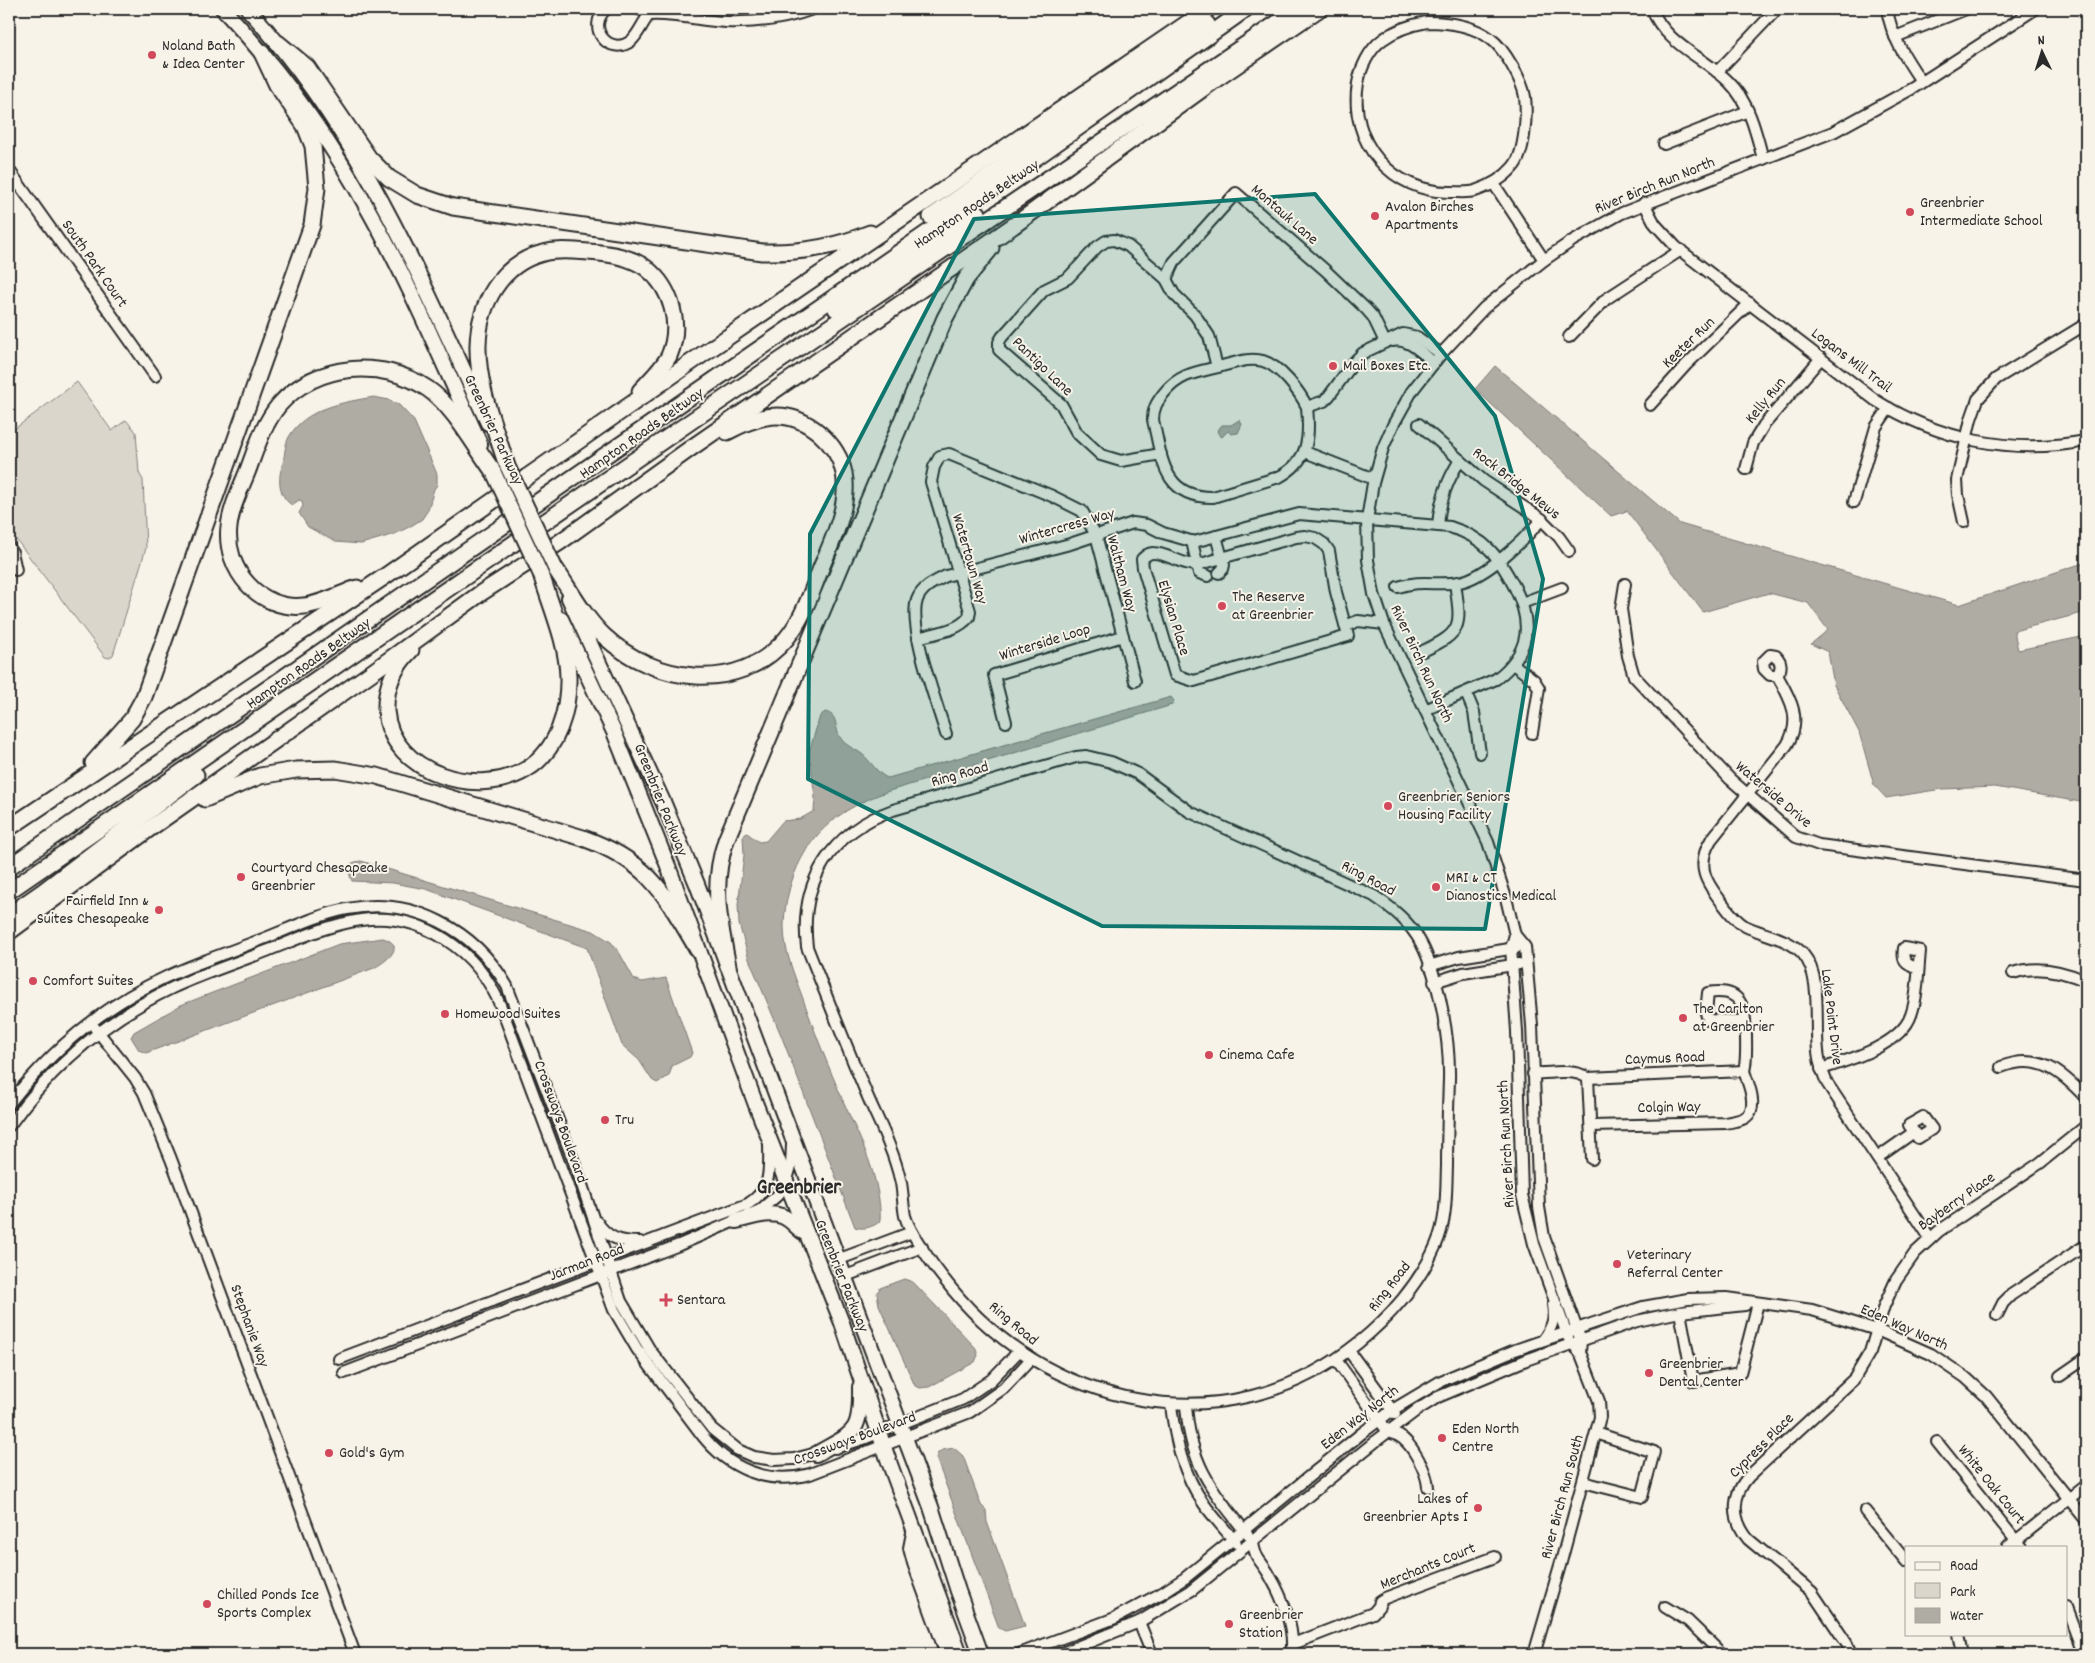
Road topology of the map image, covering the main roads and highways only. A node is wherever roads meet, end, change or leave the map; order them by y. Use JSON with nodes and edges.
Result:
{"nodes":[{"id":1,"x":223,"y":9,"type":"edge"},
{"id":2,"x":248,"y":9,"type":"edge"},
{"id":3,"x":1208,"y":9,"type":"edge"},
{"id":4,"x":1228,"y":9,"type":"edge"},
{"id":5,"x":1246,"y":9,"type":"edge"},
{"id":6,"x":1298,"y":9,"type":"edge"},
{"id":7,"x":1319,"y":9,"type":"edge"},
{"id":8,"x":278,"y":43,"type":"junction"},
{"id":9,"x":262,"y":53,"type":"junction"},
{"id":10,"x":1051,"y":176,"type":"junction"},
{"id":11,"x":914,"y":210,"type":"junction"},
{"id":12,"x":1034,"y":211,"type":"junction"},
{"id":13,"x":621,"y":412,"type":"junction"},
{"id":14,"x":506,"y":463,"type":"junction"},
{"id":15,"x":664,"y":467,"type":"junction"},
{"id":16,"x":493,"y":472,"type":"junction"},
{"id":17,"x":549,"y":573,"type":"junction"},
{"id":18,"x":384,"y":577,"type":"junction"},
{"id":19,"x":481,"y":593,"type":"junction"},
{"id":20,"x":218,"y":748,"type":"junction"},
{"id":21,"x":33,"y":811,"type":"junction"},
{"id":22,"x":9,"y":828,"type":"edge"},
{"id":23,"x":149,"y":829,"type":"junction"},
{"id":24,"x":9,"y":855,"type":"edge"},
{"id":25,"x":9,"y":867,"type":"edge"},
{"id":26,"x":9,"y":883,"type":"edge"},
{"id":27,"x":9,"y":891,"type":"edge"},
{"id":28,"x":9,"y":915,"type":"edge"},
{"id":29,"x":9,"y":932,"type":"edge"},
{"id":30,"x":698,"y":950,"type":"junction"},
{"id":31,"x":728,"y":966,"type":"junction"},
{"id":32,"x":736,"y":1221,"type":"road end"},
{"id":33,"x":805,"y":1234,"type":"junction"},
{"id":34,"x":859,"y":1374,"type":"junction"},
{"id":35,"x":816,"y":1454,"type":"road end"},
{"id":36,"x":915,"y":1530,"type":"junction"},
{"id":37,"x":948,"y":1654,"type":"edge"},
{"id":38,"x":960,"y":1654,"type":"edge"},
{"id":39,"x":981,"y":1654,"type":"edge"}],
"edges":[{"from":1,"to":9,"type":"main road","name":"Greenbrier Parkway"},
{"from":2,"to":8,"type":"main road","name":"Greenbrier Parkway"},
{"from":3,"to":11,"type":"highway"},
{"from":4,"to":24,"type":"highway","name":"Hampton Roads Beltway"},
{"from":5,"to":25,"type":"highway"},
{"from":6,"to":10,"type":"highway","name":"Hampton Roads Beltway"},
{"from":7,"to":12,"type":"highway"},
{"from":8,"to":11,"type":"highway"},
{"from":8,"to":14,"type":"main road","name":"Greenbrier Parkway"},
{"from":9,"to":16,"type":"main road","name":"Greenbrier Parkway"},
{"from":9,"to":21,"type":"highway"},
{"from":10,"to":20,"type":"highway","name":"Hampton Roads Beltway"},
{"from":10,"to":26,"type":"highway"},
{"from":11,"to":13,"type":"highway"},
{"from":12,"to":15,"type":"highway"},
{"from":12,"to":31,"type":"highway"},
{"from":13,"to":14,"type":"highway"},
{"from":13,"to":18,"type":"highway"},
{"from":14,"to":17,"type":"main road","name":"Greenbrier Parkway","bridge":true},
{"from":15,"to":17,"type":"highway"},
{"from":15,"to":19,"type":"highway"},
{"from":16,"to":17,"type":"main road","name":"Greenbrier Parkway","bridge":true},
{"from":16,"to":18,"type":"highway"},
{"from":17,"to":19,"type":"highway"},
{"from":17,"to":30,"type":"main road","name":"Greenbrier Parkway"},
{"from":17,"to":31,"type":"main road","name":"Greenbrier Parkway"},
{"from":18,"to":21,"type":"highway"},
{"from":19,"to":23,"type":"highway"},
{"from":20,"to":27,"type":"highway","name":"Hampton Roads Beltway"},
{"from":20,"to":28,"type":"highway"},
{"from":21,"to":22,"type":"highway"},
{"from":23,"to":29,"type":"highway"},
{"from":23,"to":30,"type":"highway"},
{"from":30,"to":33,"type":"main road","name":"Greenbrier Parkway"},
{"from":31,"to":39,"type":"main road","name":"Greenbrier Parkway"},
{"from":32,"to":33,"type":"main road"},
{"from":33,"to":34,"type":"main road","name":"Greenbrier Parkway"},
{"from":34,"to":35,"type":"main road"},
{"from":34,"to":36,"type":"main road","name":"Greenbrier Parkway"},
{"from":36,"to":37,"type":"main road"},
{"from":36,"to":38,"type":"main road","name":"Greenbrier Parkway"}]}
